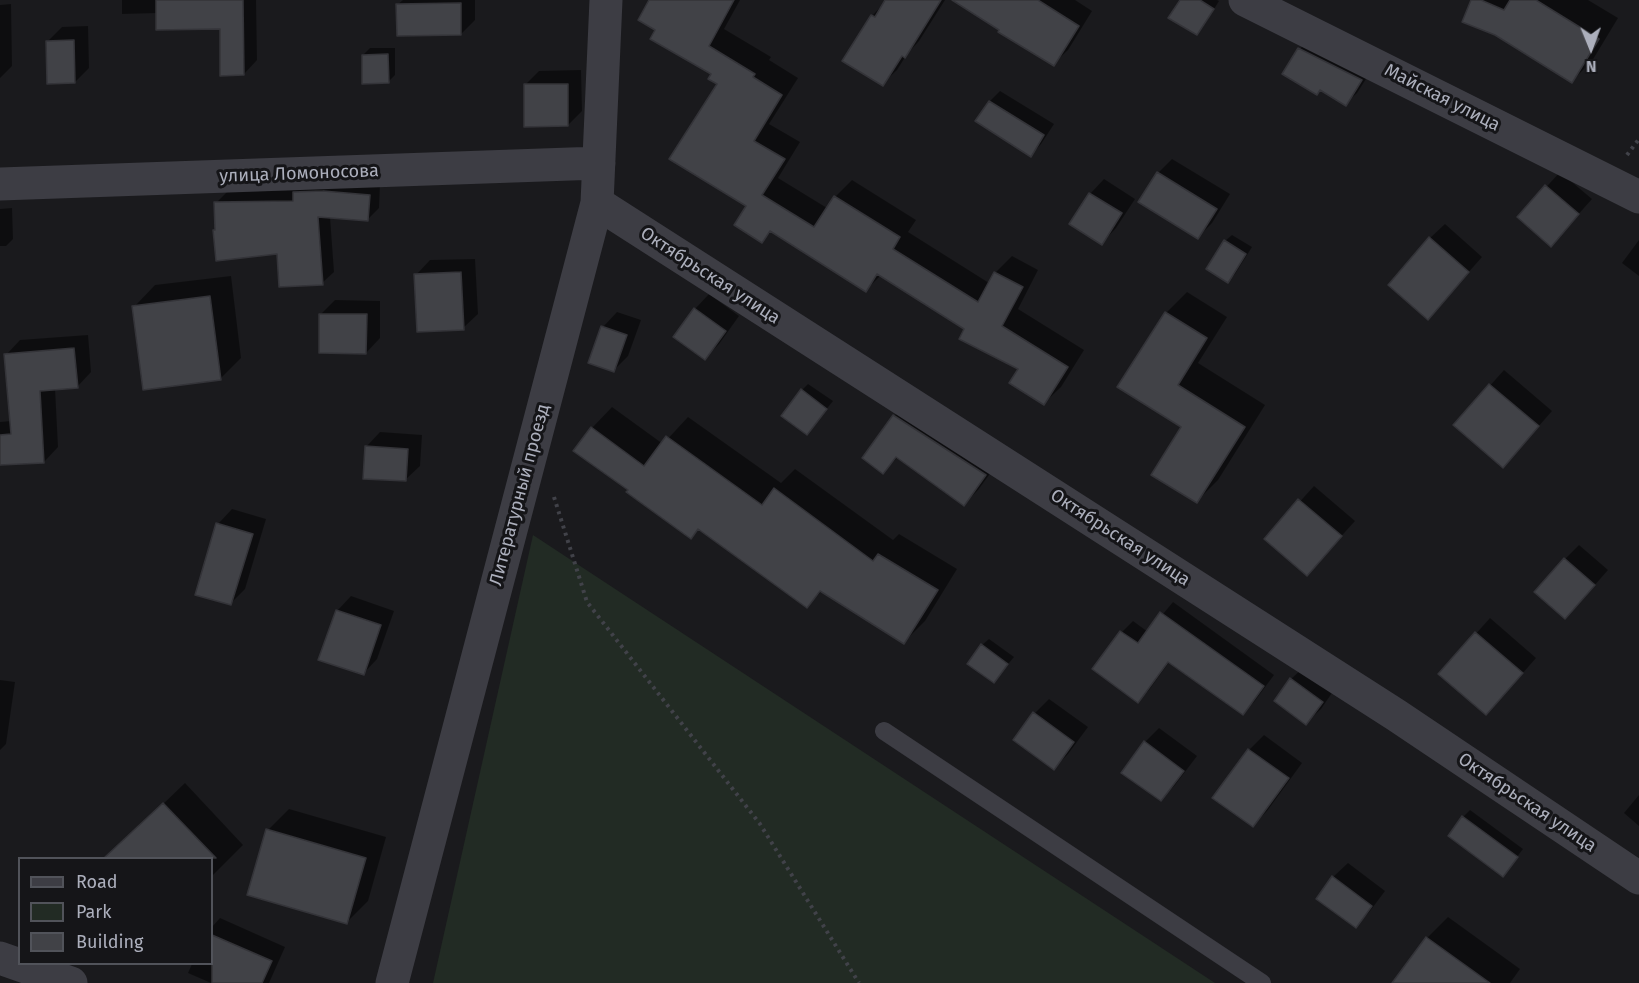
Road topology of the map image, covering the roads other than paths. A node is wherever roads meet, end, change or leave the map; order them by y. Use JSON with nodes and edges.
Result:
{"nodes":[{"id":1,"x":606,"y":0,"type":"edge"},
{"id":2,"x":1245,"y":0,"type":"edge"},
{"id":3,"x":599,"y":163,"type":"junction"},
{"id":4,"x":0,"y":184,"type":"edge"},
{"id":5,"x":1639,"y":197,"type":"edge"},
{"id":6,"x":597,"y":203,"type":"junction"},
{"id":7,"x":884,"y":731,"type":"dead end"},
{"id":8,"x":1639,"y":878,"type":"edge"},
{"id":9,"x":0,"y":958,"type":"edge"},
{"id":10,"x":18,"y":964,"type":"edge"},
{"id":11,"x":20,"y":965,"type":"edge"},
{"id":12,"x":71,"y":983,"type":"edge"},
{"id":13,"x":392,"y":983,"type":"edge"},
{"id":14,"x":1262,"y":983,"type":"edge"}],
"edges":[{"from":1,"to":3,"type":"street","name":"Литературный проезд"},
{"from":2,"to":5,"type":"street","name":"Майская улица"},
{"from":3,"to":4,"type":"street","name":"улица Ломоносова"},
{"from":3,"to":6,"type":"street","name":"Литературный проезд"},
{"from":6,"to":8,"type":"street","name":"Октябрьская улица"},
{"from":6,"to":13,"type":"street","name":"Литературный проезд"},
{"from":7,"to":14,"type":"lane"},
{"from":9,"to":10,"type":"street"},
{"from":11,"to":12,"type":"street"}]}
